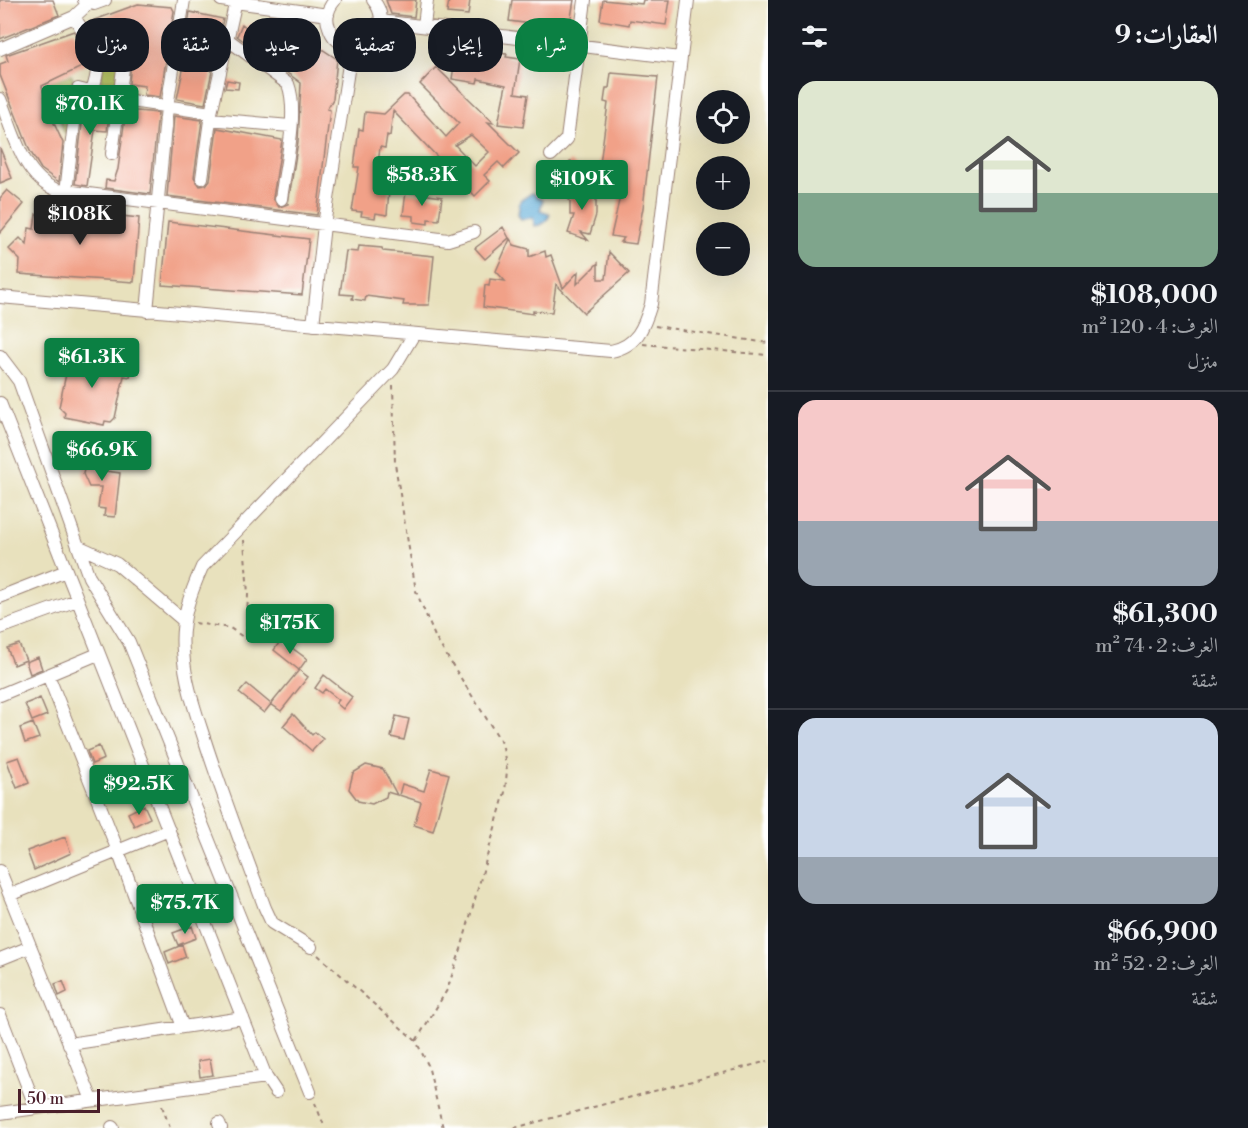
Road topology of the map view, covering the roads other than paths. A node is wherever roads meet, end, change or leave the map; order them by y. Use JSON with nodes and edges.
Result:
{"nodes":[{"id":1,"x":105,"y":0,"type":"edge"},
{"id":2,"x":184,"y":0,"type":"edge"},
{"id":3,"x":221,"y":0,"type":"edge"},
{"id":4,"x":335,"y":0,"type":"edge"},
{"id":5,"x":373,"y":0,"type":"edge"},
{"id":6,"x":427,"y":0,"type":"edge"},
{"id":7,"x":585,"y":0,"type":"edge"},
{"id":8,"x":688,"y":0,"type":"edge"},
{"id":9,"x":86,"y":1,"type":"edge"},
{"id":10,"x":236,"y":2,"type":"edge"},
{"id":11,"x":328,"y":15,"type":"junction"},
{"id":12,"x":74,"y":17,"type":"joint"},
{"id":13,"x":380,"y":18,"type":"edge"},
{"id":14,"x":583,"y":18,"type":"edge"},
{"id":15,"x":231,"y":23,"type":"edge"},
{"id":16,"x":416,"y":25,"type":"edge"},
{"id":17,"x":424,"y":26,"type":"junction"},
{"id":18,"x":333,"y":34,"type":"edge"},
{"id":19,"x":515,"y":38,"type":"edge"},
{"id":20,"x":231,"y":42,"type":"edge"},
{"id":21,"x":588,"y":47,"type":"edge"},
{"id":22,"x":0,"y":49,"type":"edge"},
{"id":23,"x":680,"y":58,"type":"junction"},
{"id":24,"x":97,"y":72,"type":"edge"},
{"id":25,"x":122,"y":72,"type":"edge"},
{"id":26,"x":220,"y":72,"type":"edge"},
{"id":27,"x":348,"y":72,"type":"edge"},
{"id":28,"x":576,"y":72,"type":"edge"},
{"id":29,"x":92,"y":91,"type":"junction"},
{"id":30,"x":0,"y":99,"type":"edge"},
{"id":31,"x":118,"y":99,"type":"junction"},
{"id":32,"x":166,"y":108,"type":"junction"},
{"id":33,"x":210,"y":116,"type":"junction"},
{"id":34,"x":290,"y":126,"type":"junction"},
{"id":35,"x":112,"y":154,"type":"dead end"},
{"id":36,"x":551,"y":155,"type":"dead end"},
{"id":37,"x":202,"y":178,"type":"dead end"},
{"id":38,"x":66,"y":192,"type":"junction"},
{"id":39,"x":281,"y":199,"type":"dead end"},
{"id":40,"x":156,"y":203,"type":"junction"},
{"id":41,"x":324,"y":225,"type":"junction"},
{"id":42,"x":474,"y":232,"type":"dead end"},
{"id":43,"x":0,"y":297,"type":"edge"},
{"id":44,"x":147,"y":311,"type":"junction"},
{"id":45,"x":313,"y":325,"type":"junction"},
{"id":46,"x":414,"y":334,"type":"junction"},
{"id":47,"x":0,"y":356,"type":"edge"},
{"id":48,"x":0,"y":403,"type":"edge"},
{"id":49,"x":80,"y":547,"type":"junction"},
{"id":50,"x":66,"y":571,"type":"junction"},
{"id":51,"x":0,"y":597,"type":"edge"},
{"id":52,"x":77,"y":600,"type":"junction"},
{"id":53,"x":184,"y":621,"type":"junction"},
{"id":54,"x":0,"y":628,"type":"edge"},
{"id":55,"x":98,"y":654,"type":"junction"},
{"id":56,"x":48,"y":675,"type":"junction"},
{"id":57,"x":0,"y":695,"type":"edge"},
{"id":58,"x":169,"y":830,"type":"junction"},
{"id":59,"x":118,"y":851,"type":"junction"},
{"id":60,"x":0,"y":871,"type":"edge"},
{"id":61,"x":10,"y":895,"type":"junction"},
{"id":62,"x":30,"y":947,"type":"junction"},
{"id":63,"x":310,"y":947,"type":"road end"},
{"id":64,"x":0,"y":959,"type":"edge"},
{"id":65,"x":0,"y":1015,"type":"edge"},
{"id":66,"x":243,"y":1018,"type":"junction"},
{"id":67,"x":183,"y":1027,"type":"junction"},
{"id":68,"x":69,"y":1044,"type":"junction"},
{"id":69,"x":266,"y":1077,"type":"junction"},
{"id":70,"x":276,"y":1092,"type":"dead end"},
{"id":71,"x":310,"y":1092,"type":"road end"},
{"id":72,"x":92,"y":1100,"type":"junction"},
{"id":73,"x":36,"y":1108,"type":"junction"},
{"id":74,"x":0,"y":1113,"type":"edge"}],
"edges":[{"from":1,"to":9,"type":"street"},
{"from":2,"to":32,"type":"street"},
{"from":3,"to":10,"type":"street"},
{"from":4,"to":11,"type":"street"},
{"from":5,"to":13,"type":"street"},
{"from":6,"to":17,"type":"street"},
{"from":7,"to":14,"type":"street"},
{"from":8,"to":23,"type":"street"},
{"from":9,"to":12,"type":"street"},
{"from":10,"to":11,"type":"street"},
{"from":10,"to":15,"type":"street"},
{"from":11,"to":18,"type":"street"},
{"from":12,"to":22,"type":"street"},
{"from":16,"to":17,"type":"street"},
{"from":17,"to":19,"type":"street"},
{"from":20,"to":34,"type":"street"},
{"from":21,"to":23,"type":"street"},
{"from":23,"to":46,"type":"street"},
{"from":24,"to":29,"type":"street"},
{"from":25,"to":31,"type":"street"},
{"from":26,"to":33,"type":"street"},
{"from":27,"to":41,"type":"street"},
{"from":28,"to":36,"type":"street"},
{"from":29,"to":31,"type":"street"},
{"from":29,"to":38,"type":"street"},
{"from":30,"to":38,"type":"street"},
{"from":31,"to":32,"type":"street"},
{"from":31,"to":35,"type":"street"},
{"from":32,"to":33,"type":"street"},
{"from":32,"to":40,"type":"street"},
{"from":33,"to":34,"type":"street"},
{"from":33,"to":37,"type":"street"},
{"from":34,"to":39,"type":"street"},
{"from":38,"to":40,"type":"street"},
{"from":40,"to":41,"type":"street"},
{"from":40,"to":44,"type":"street"},
{"from":41,"to":42,"type":"street"},
{"from":41,"to":45,"type":"street"},
{"from":43,"to":44,"type":"street"},
{"from":44,"to":45,"type":"street"},
{"from":45,"to":46,"type":"street"},
{"from":46,"to":53,"type":"street"},
{"from":47,"to":49,"type":"street"},
{"from":48,"to":50,"type":"street"},
{"from":49,"to":53,"type":"street"},
{"from":49,"to":71,"type":"street"},
{"from":50,"to":51,"type":"street"},
{"from":50,"to":52,"type":"street"},
{"from":52,"to":54,"type":"street"},
{"from":52,"to":55,"type":"street"},
{"from":53,"to":63,"type":"street"},
{"from":55,"to":56,"type":"street"},
{"from":55,"to":58,"type":"street"},
{"from":56,"to":57,"type":"street"},
{"from":56,"to":59,"type":"street"},
{"from":58,"to":59,"type":"street"},
{"from":58,"to":66,"type":"street"},
{"from":59,"to":61,"type":"street"},
{"from":59,"to":67,"type":"street"},
{"from":60,"to":61,"type":"street"},
{"from":61,"to":62,"type":"street"},
{"from":62,"to":64,"type":"street"},
{"from":62,"to":68,"type":"street"},
{"from":65,"to":73,"type":"street"},
{"from":66,"to":67,"type":"street"},
{"from":66,"to":69,"type":"street"},
{"from":67,"to":68,"type":"street"},
{"from":68,"to":72,"type":"street"},
{"from":69,"to":70,"type":"street"},
{"from":69,"to":72,"type":"street"},
{"from":72,"to":73,"type":"street"},
{"from":73,"to":74,"type":"street"}]}
